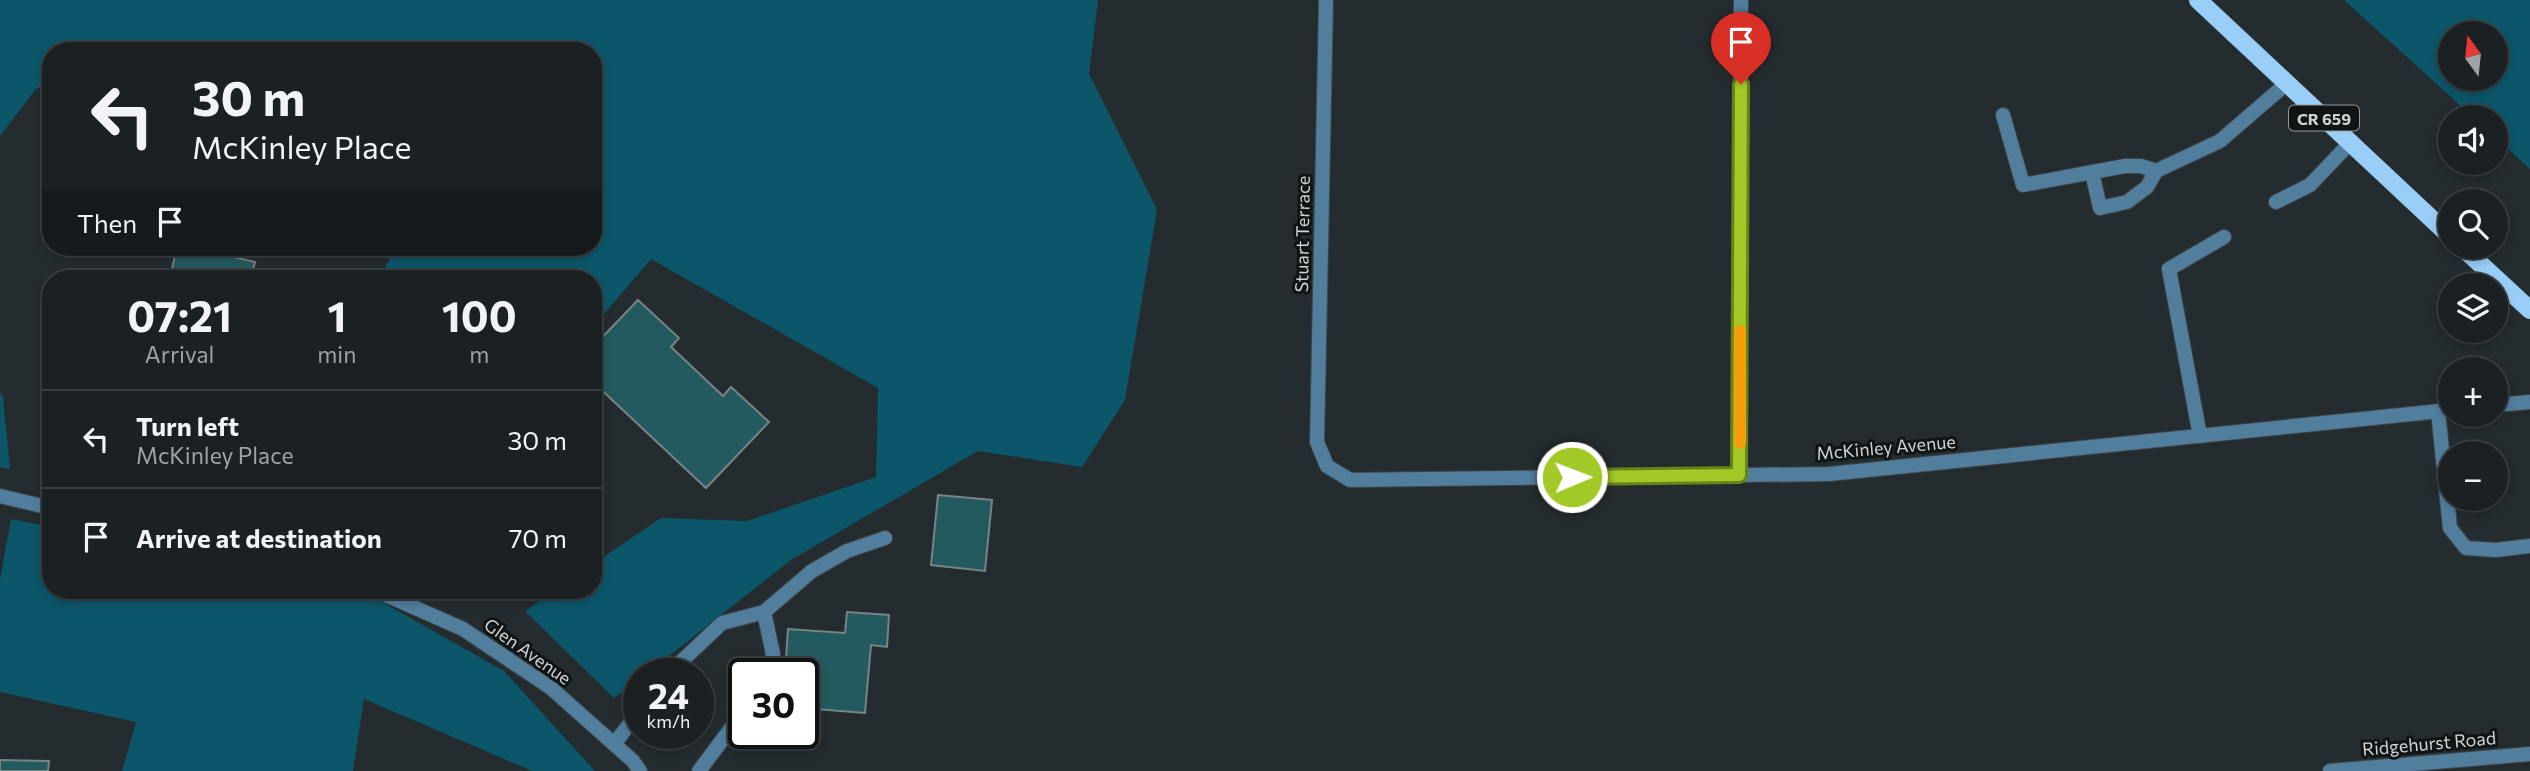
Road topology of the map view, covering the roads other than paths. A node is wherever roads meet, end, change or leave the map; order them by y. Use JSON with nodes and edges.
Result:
{"nodes":[{"id":1,"x":1326,"y":0,"type":"edge"},
{"id":2,"x":1741,"y":0,"type":"edge"},
{"id":3,"x":2198,"y":0,"type":"edge"},
{"id":4,"x":2287,"y":84,"type":"junction"},
{"id":5,"x":2003,"y":115,"type":"dead end"},
{"id":6,"x":2350,"y":143,"type":"junction"},
{"id":7,"x":2155,"y":171,"type":"junction"},
{"id":8,"x":2092,"y":172,"type":"junction"},
{"id":9,"x":2276,"y":202,"type":"dead end"},
{"id":10,"x":2438,"y":225,"type":"edge"},
{"id":11,"x":2224,"y":237,"type":"dead end"},
{"id":12,"x":2475,"y":259,"type":"edge"},
{"id":13,"x":2530,"y":310,"type":"edge"},
{"id":14,"x":2530,"y":402,"type":"edge"},
{"id":15,"x":2508,"y":404,"type":"edge"},
{"id":16,"x":2438,"y":412,"type":"edge"},
{"id":17,"x":2445,"y":427,"type":"edge"},
{"id":18,"x":2200,"y":436,"type":"junction"},
{"id":19,"x":1327,"y":466,"type":"joint"},
{"id":20,"x":1739,"y":475,"type":"junction"},
{"id":21,"x":0,"y":496,"type":"edge"},
{"id":22,"x":42,"y":506,"type":"edge"},
{"id":23,"x":885,"y":538,"type":"dead end"},
{"id":24,"x":2530,"y":546,"type":"edge"},
{"id":25,"x":395,"y":599,"type":"edge"},
{"id":26,"x":764,"y":612,"type":"junction"},
{"id":27,"x":685,"y":658,"type":"edge"},
{"id":28,"x":772,"y":658,"type":"edge"},
{"id":29,"x":623,"y":732,"type":"edge"},
{"id":30,"x":728,"y":732,"type":"edge"},
{"id":31,"x":614,"y":744,"type":"junction"},
{"id":32,"x":2530,"y":754,"type":"edge"},
{"id":33,"x":640,"y":771,"type":"edge"},
{"id":34,"x":698,"y":771,"type":"edge"},
{"id":35,"x":2330,"y":771,"type":"edge"}],
"edges":[{"from":1,"to":19,"type":"street","name":"Stuart Terrace"},
{"from":2,"to":20,"type":"street"},
{"from":3,"to":4,"type":"main road","number":"CR 659"},
{"from":4,"to":6,"type":"main road","number":"CR 659"},
{"from":4,"to":7,"type":"street"},
{"from":5,"to":8,"type":"street"},
{"from":6,"to":9,"type":"street"},
{"from":6,"to":10,"type":"main road","number":"CR 659"},
{"from":7,"to":8,"type":"street"},
{"from":7,"to":8,"type":"street"},
{"from":11,"to":18,"type":"street"},
{"from":12,"to":13,"type":"main road"},
{"from":14,"to":15,"type":"street"},
{"from":16,"to":18,"type":"street","name":"McKinley Avenue"},
{"from":17,"to":24,"type":"street"},
{"from":18,"to":20,"type":"street","name":"McKinley Avenue"},
{"from":19,"to":20,"type":"street","name":"McKinley Avenue"},
{"from":21,"to":22,"type":"street"},
{"from":23,"to":26,"type":"street"},
{"from":25,"to":31,"type":"street","name":"Glen Avenue"},
{"from":26,"to":27,"type":"street"},
{"from":26,"to":28,"type":"street"},
{"from":29,"to":31,"type":"street"},
{"from":30,"to":34,"type":"street"},
{"from":31,"to":33,"type":"street","name":"Glen Avenue"},
{"from":32,"to":35,"type":"street","name":"Ridgehurst Road"}]}
